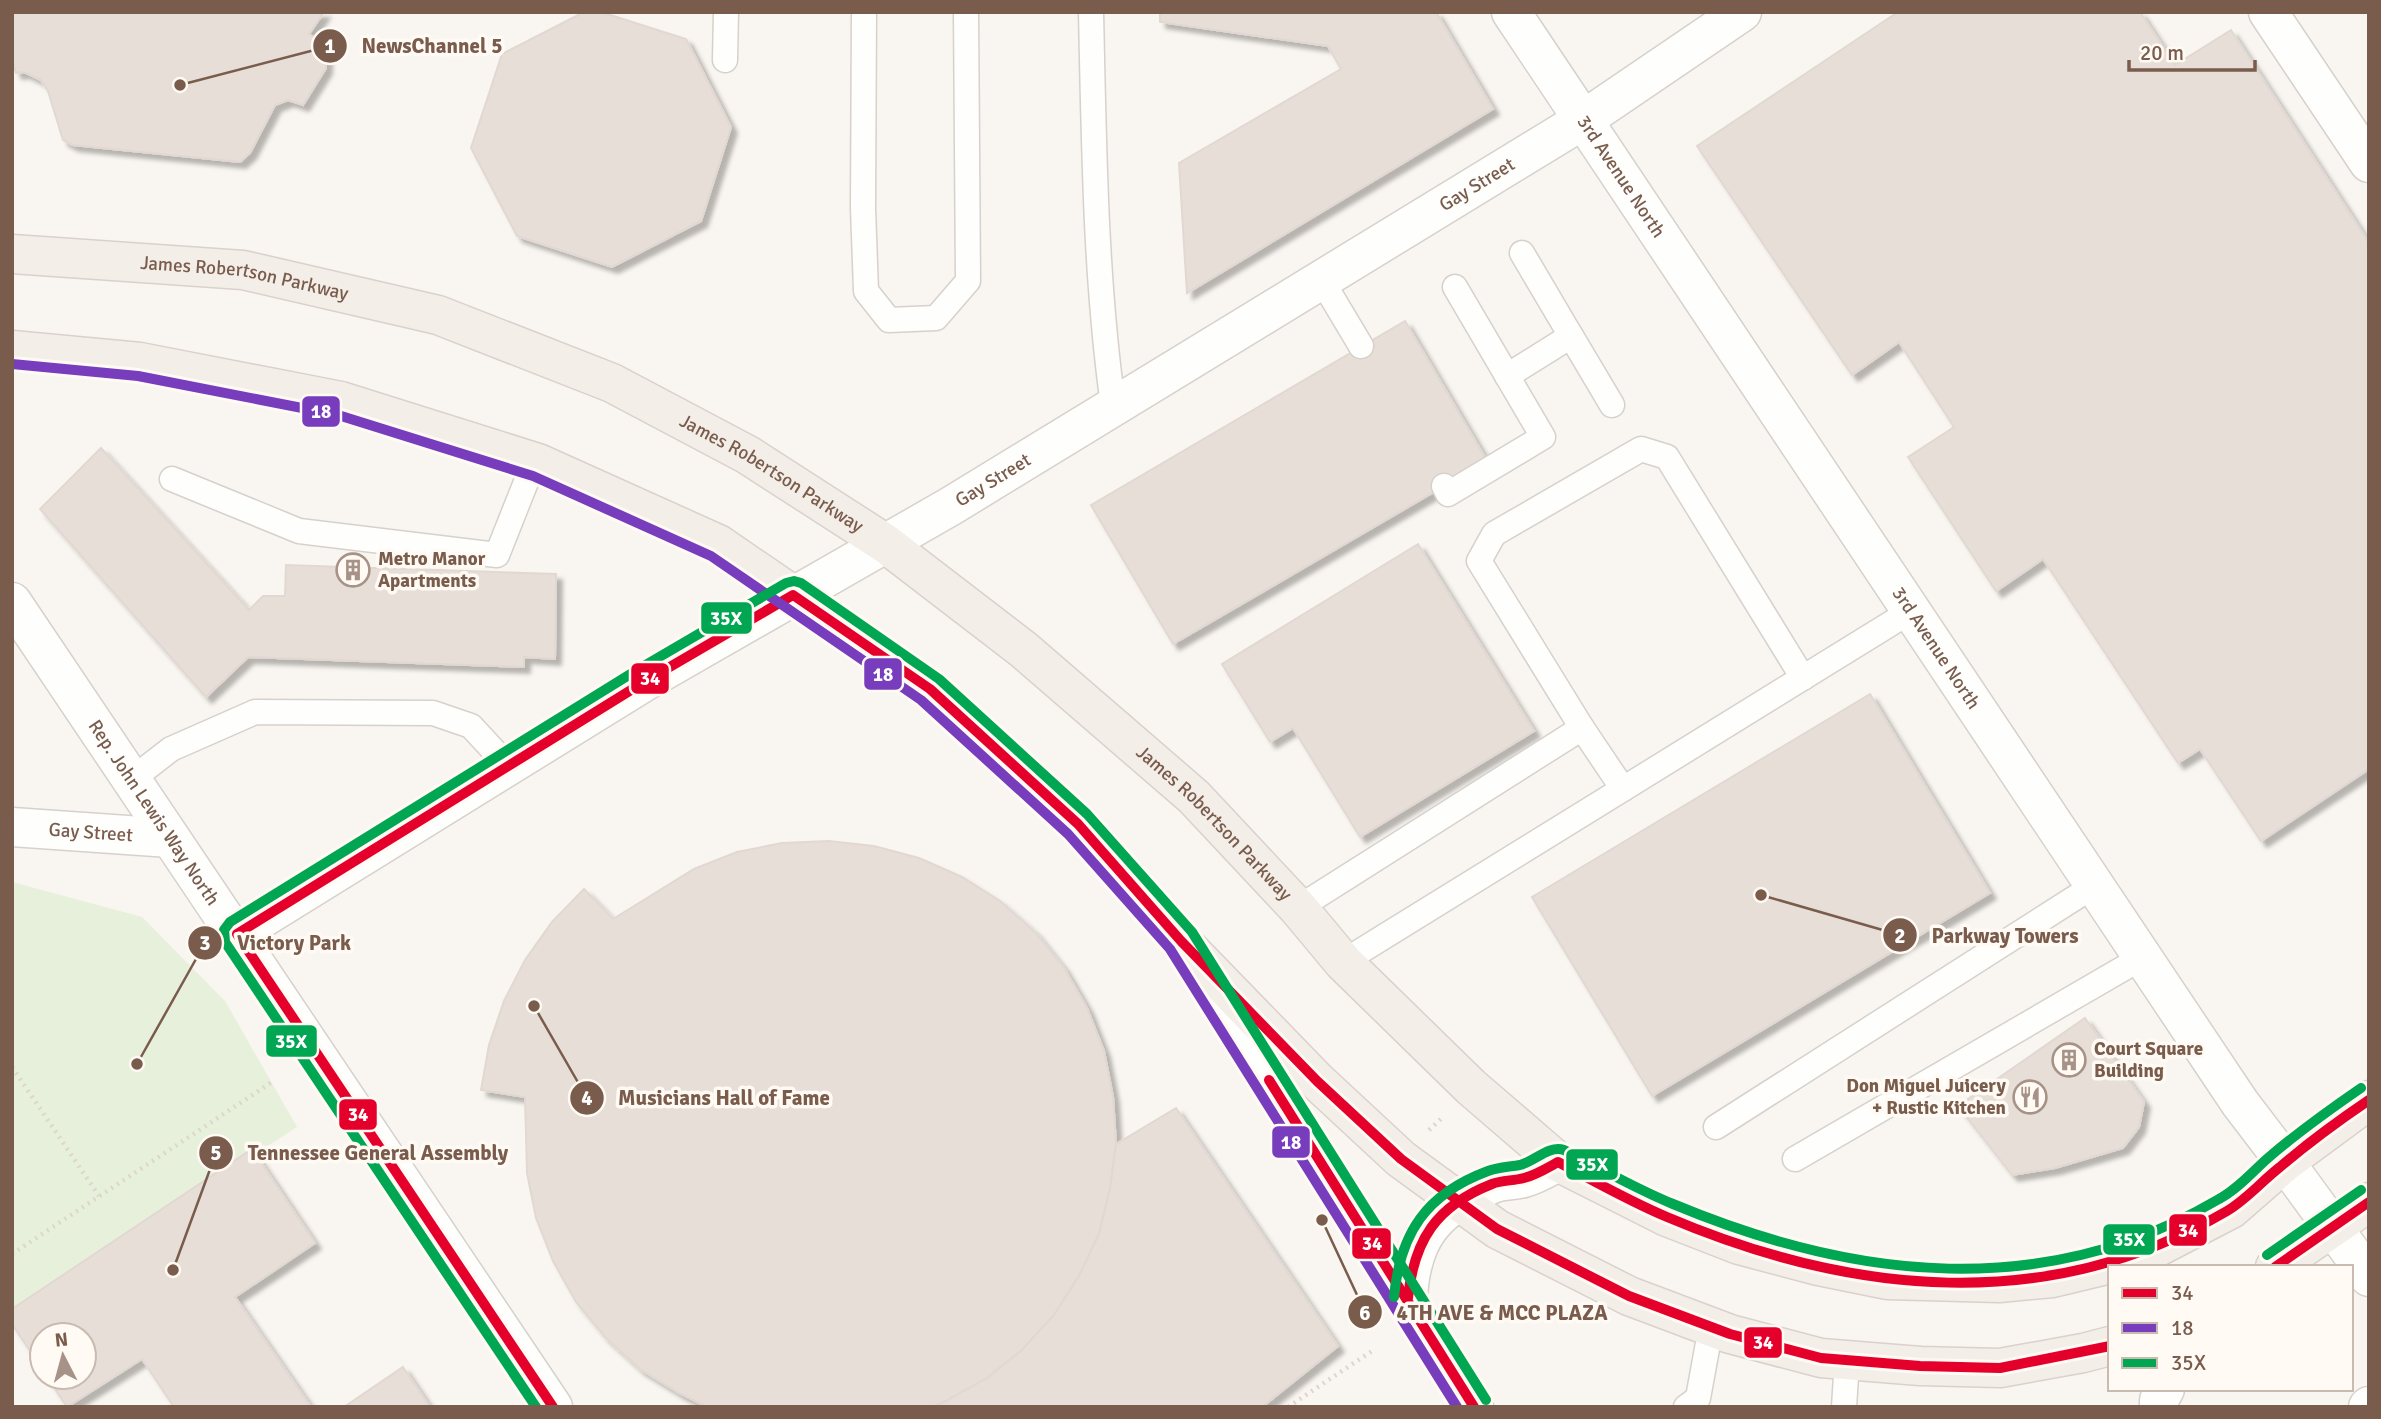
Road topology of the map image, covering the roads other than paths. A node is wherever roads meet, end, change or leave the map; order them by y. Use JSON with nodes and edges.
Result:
{"nodes":[{"id":1,"x":726,"y":12,"type":"edge"},
{"id":2,"x":864,"y":12,"type":"edge"},
{"id":3,"x":967,"y":12,"type":"edge"},
{"id":4,"x":1091,"y":12,"type":"edge"},
{"id":5,"x":1511,"y":12,"type":"edge"},
{"id":6,"x":1742,"y":12,"type":"edge"},
{"id":7,"x":2268,"y":12,"type":"edge"},
{"id":8,"x":725,"y":60,"type":"dead end"},
{"id":9,"x":1583,"y":120,"type":"junction"},
{"id":10,"x":2369,"y":163,"type":"edge"},
{"id":11,"x":1522,"y":253,"type":"dead end"},
{"id":12,"x":12,"y":254,"type":"edge"},
{"id":13,"x":1321,"y":279,"type":"junction"},
{"id":14,"x":1455,"y":287,"type":"dead end"},
{"id":15,"x":1571,"y":336,"type":"junction"},
{"id":16,"x":1362,"y":346,"type":"dead end"},
{"id":17,"x":12,"y":350,"type":"edge"},
{"id":18,"x":1507,"y":376,"type":"junction"},
{"id":19,"x":1114,"y":405,"type":"junction"},
{"id":20,"x":1612,"y":405,"type":"dead end"},
{"id":21,"x":534,"y":462,"type":"junction"},
{"id":22,"x":172,"y":479,"type":"dead end"},
{"id":23,"x":1444,"y":486,"type":"dead end"},
{"id":24,"x":886,"y":544,"type":"junction"},
{"id":25,"x":793,"y":595,"type":"junction"},
{"id":26,"x":12,"y":602,"type":"edge"},
{"id":27,"x":1911,"y":611,"type":"junction"},
{"id":28,"x":1803,"y":678,"type":"junction"},
{"id":29,"x":1582,"y":728,"type":"junction"},
{"id":30,"x":508,"y":766,"type":"junction"},
{"id":31,"x":131,"y":780,"type":"junction"},
{"id":32,"x":1623,"y":789,"type":"junction"},
{"id":33,"x":12,"y":827,"type":"edge"},
{"id":34,"x":170,"y":838,"type":"junction"},
{"id":35,"x":2095,"y":885,"type":"junction"},
{"id":36,"x":1298,"y":908,"type":"junction"},
{"id":37,"x":237,"y":934,"type":"junction"},
{"id":38,"x":1181,"y":941,"type":"junction"},
{"id":39,"x":2143,"y":957,"type":"junction"},
{"id":40,"x":1343,"y":962,"type":"junction"},
{"id":41,"x":2369,"y":1100,"type":"edge"},
{"id":42,"x":1716,"y":1127,"type":"dead end"},
{"id":43,"x":1795,"y":1159,"type":"dead end"},
{"id":44,"x":2285,"y":1162,"type":"junction"},
{"id":45,"x":1558,"y":1163,"type":"junction"},
{"id":46,"x":1457,"y":1202,"type":"junction"},
{"id":47,"x":2369,"y":1202,"type":"edge"},
{"id":48,"x":2332,"y":1227,"type":"junction"},
{"id":49,"x":2278,"y":1265,"type":"edge"},
{"id":50,"x":2369,"y":1277,"type":"edge"},
{"id":51,"x":1408,"y":1298,"type":"junction"},
{"id":52,"x":1711,"y":1327,"type":"junction"},
{"id":53,"x":2108,"y":1347,"type":"edge"},
{"id":54,"x":1847,"y":1361,"type":"junction"},
{"id":55,"x":553,"y":1407,"type":"edge"},
{"id":56,"x":1474,"y":1407,"type":"edge"},
{"id":57,"x":1686,"y":1407,"type":"edge"},
{"id":58,"x":1844,"y":1407,"type":"edge"}],
"edges":[{"from":1,"to":8,"type":"lane"},
{"from":2,"to":3,"type":"lane"},
{"from":4,"to":19,"type":"lane"},
{"from":5,"to":9,"type":"street","name":"3rd Avenue North"},
{"from":6,"to":9,"type":"street","name":"Gay Street"},
{"from":7,"to":10,"type":"street"},
{"from":9,"to":13,"type":"street","name":"Gay Street"},
{"from":9,"to":27,"type":"street","name":"3rd Avenue North"},
{"from":11,"to":15,"type":"lane"},
{"from":12,"to":24,"type":"main road","name":"James Robertson Parkway"},
{"from":13,"to":16,"type":"lane"},
{"from":13,"to":19,"type":"street","name":"Gay Street"},
{"from":14,"to":18,"type":"lane"},
{"from":15,"to":18,"type":"lane"},
{"from":15,"to":20,"type":"lane"},
{"from":17,"to":21,"type":"main road"},
{"from":18,"to":23,"type":"lane"},
{"from":19,"to":24,"type":"street","name":"Gay Street"},
{"from":21,"to":22,"type":"lane"},
{"from":21,"to":25,"type":"main road"},
{"from":24,"to":25,"type":"street","name":"Gay Street"},
{"from":24,"to":36,"type":"main road","name":"James Robertson Parkway"},
{"from":25,"to":30,"type":"street","name":"Gay Street"},
{"from":25,"to":38,"type":"main road"},
{"from":26,"to":31,"type":"street","name":"Rep. John Lewis Way North"},
{"from":27,"to":28,"type":"lane"},
{"from":27,"to":35,"type":"street","name":"3rd Avenue North"},
{"from":28,"to":29,"type":"lane"},
{"from":28,"to":32,"type":"lane"},
{"from":29,"to":32,"type":"lane"},
{"from":29,"to":36,"type":"lane"},
{"from":30,"to":31,"type":"lane"},
{"from":30,"to":37,"type":"street","name":"Gay Street"},
{"from":31,"to":34,"type":"street","name":"Rep. John Lewis Way North"},
{"from":32,"to":40,"type":"lane"},
{"from":33,"to":34,"type":"street","name":"Gay Street"},
{"from":34,"to":37,"type":"street","name":"Rep. John Lewis Way North"},
{"from":35,"to":39,"type":"street","name":"3rd Avenue North"},
{"from":35,"to":42,"type":"lane"},
{"from":36,"to":40,"type":"main road","name":"James Robertson Parkway"},
{"from":37,"to":55,"type":"street","name":"Rep. John Lewis Way North"},
{"from":38,"to":46,"type":"main road"},
{"from":38,"to":51,"type":"street"},
{"from":39,"to":43,"type":"lane"},
{"from":39,"to":44,"type":"street","name":"3rd Avenue North"},
{"from":40,"to":45,"type":"main road","name":"James Robertson Parkway"},
{"from":41,"to":44,"type":"main road","name":"James Robertson Parkway"},
{"from":44,"to":45,"type":"main road","name":"James Robertson Parkway"},
{"from":44,"to":48,"type":"street","name":"3rd Avenue North"},
{"from":45,"to":46,"type":"street"},
{"from":46,"to":51,"type":"street"},
{"from":46,"to":52,"type":"main road"},
{"from":47,"to":48,"type":"main road"},
{"from":48,"to":49,"type":"main road"},
{"from":48,"to":50,"type":"street","name":"3rd Avenue North"},
{"from":51,"to":56,"type":"street"},
{"from":52,"to":54,"type":"main road"},
{"from":52,"to":57,"type":"lane"},
{"from":53,"to":54,"type":"main road"},
{"from":54,"to":58,"type":"lane"}]}
